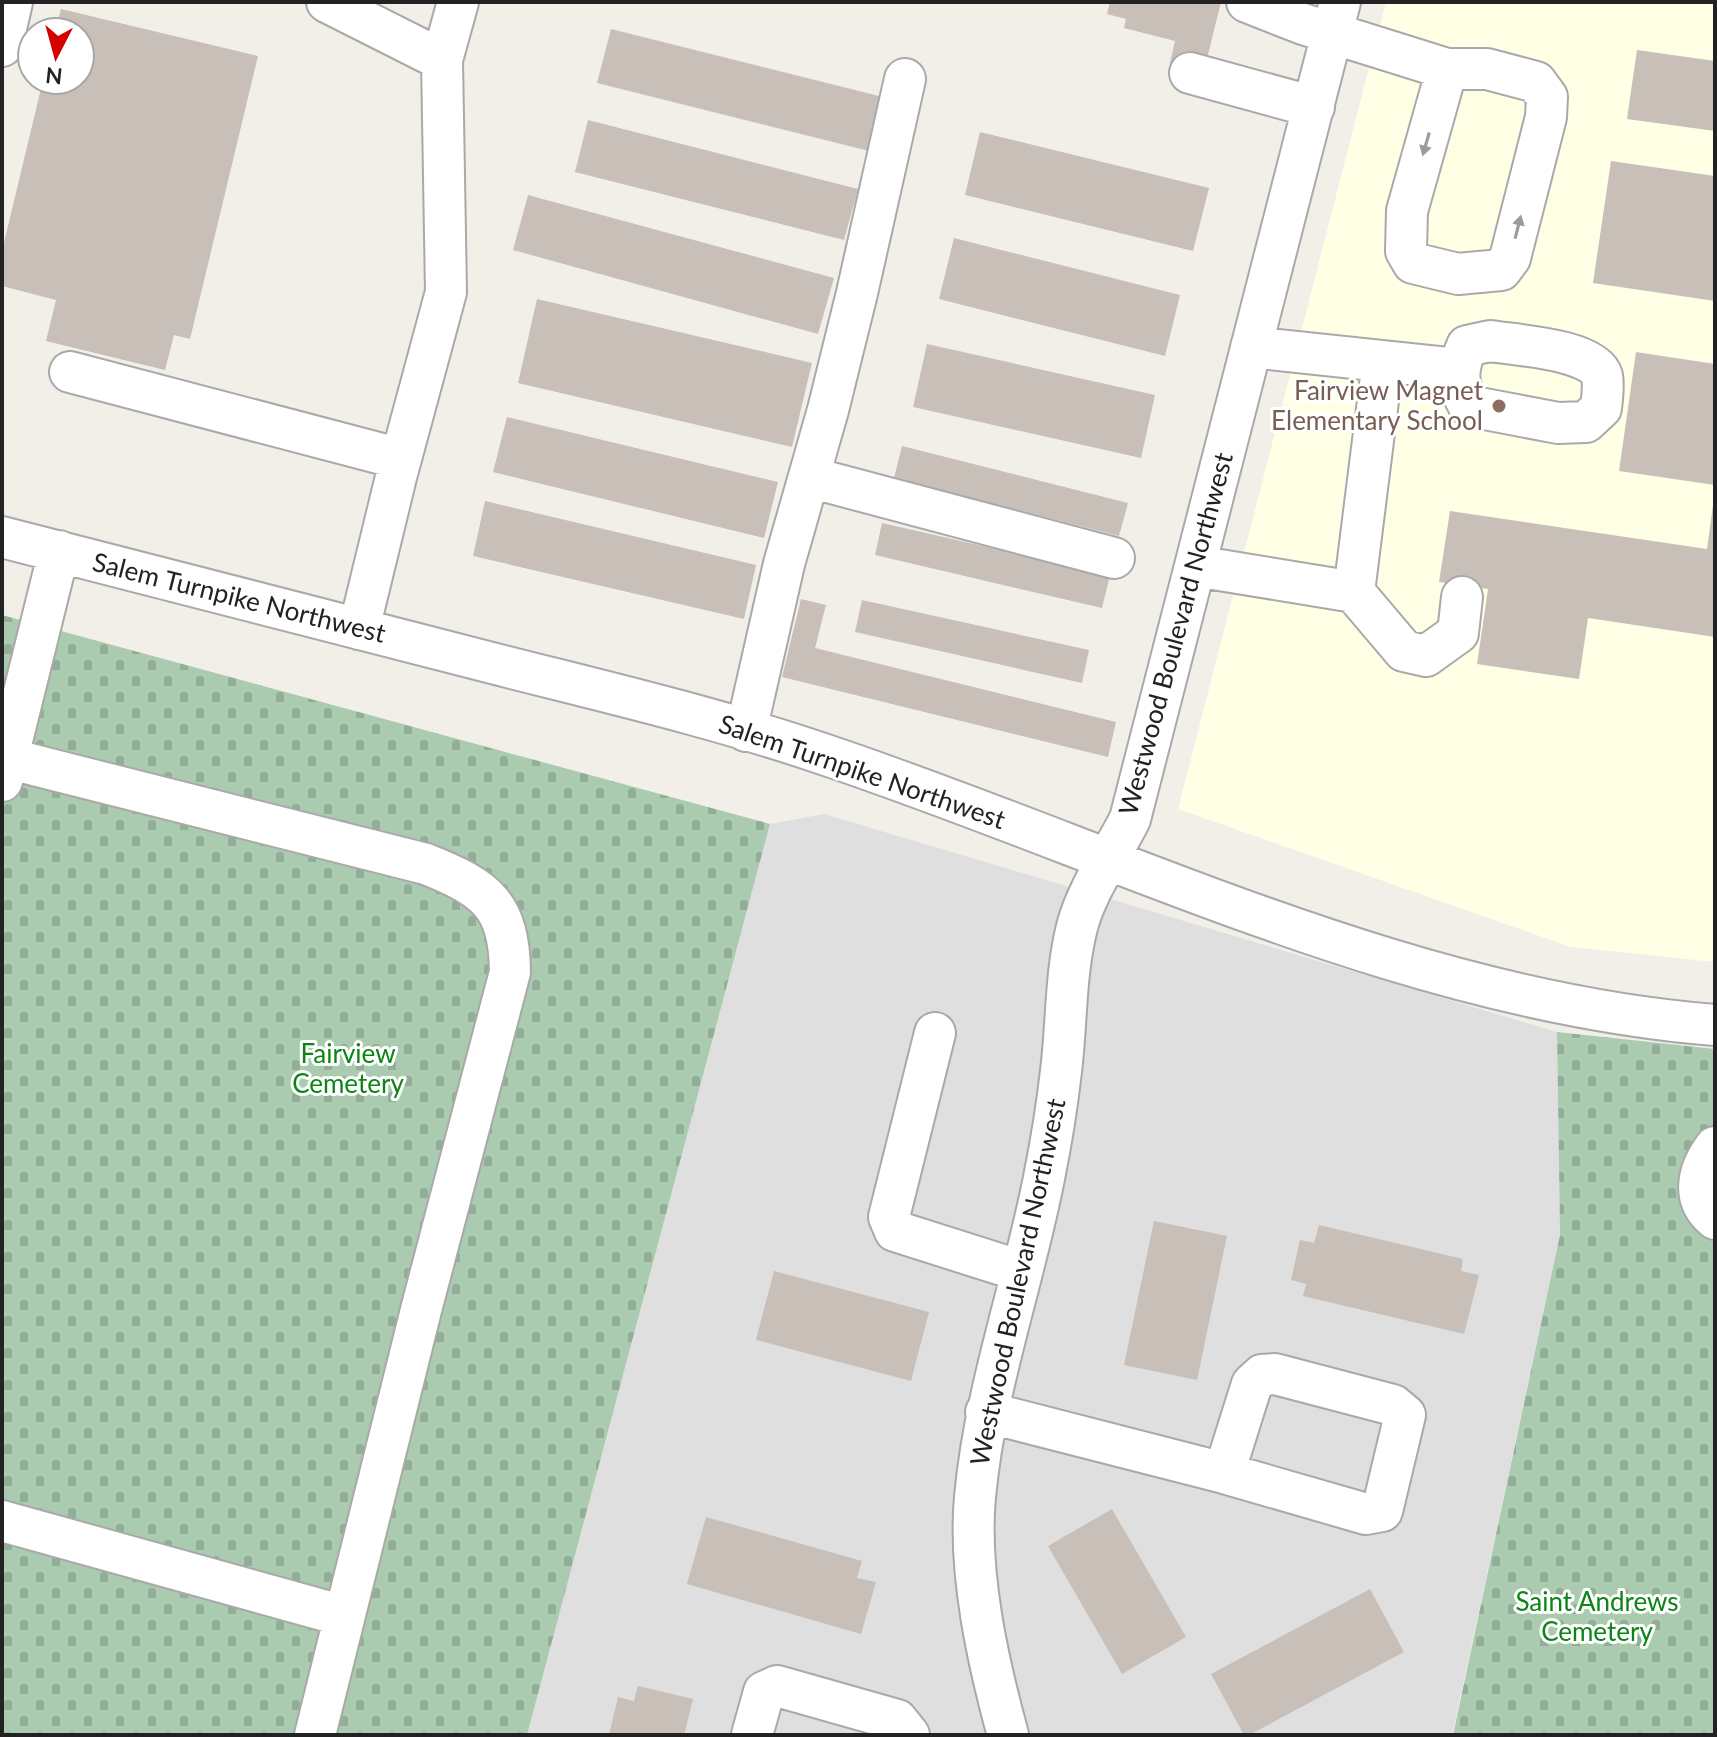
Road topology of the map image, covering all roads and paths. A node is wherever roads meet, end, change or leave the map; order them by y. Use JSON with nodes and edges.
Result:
{"nodes":[{"id":1,"x":12,"y":2,"type":"edge"},
{"id":2,"x":327,"y":2,"type":"edge"},
{"id":3,"x":458,"y":2,"type":"edge"},
{"id":4,"x":1247,"y":2,"type":"edge"},
{"id":5,"x":1337,"y":17,"type":"edge"},
{"id":6,"x":2,"y":46,"type":"edge"},
{"id":7,"x":442,"y":60,"type":"junction"},
{"id":8,"x":1447,"y":69,"type":"junction"},
{"id":9,"x":1190,"y":73,"type":"dead end"},
{"id":10,"x":905,"y":79,"type":"dead end"},
{"id":11,"x":1314,"y":107,"type":"junction"},
{"id":12,"x":1251,"y":347,"type":"junction"},
{"id":13,"x":1383,"y":361,"type":"junction"},
{"id":14,"x":1457,"y":369,"type":"dead end"},
{"id":15,"x":70,"y":372,"type":"dead end"},
{"id":16,"x":401,"y":459,"type":"junction"},
{"id":17,"x":809,"y":477,"type":"junction"},
{"id":18,"x":2,"y":537,"type":"edge"},
{"id":19,"x":59,"y":551,"type":"junction"},
{"id":20,"x":1114,"y":558,"type":"dead end"},
{"id":21,"x":1195,"y":566,"type":"junction"},
{"id":22,"x":1354,"y":592,"type":"junction"},
{"id":23,"x":1462,"y":597,"type":"dead end"},
{"id":24,"x":359,"y":629,"type":"junction"},
{"id":25,"x":746,"y":731,"type":"junction"},
{"id":26,"x":4,"y":766,"type":"edge"},
{"id":27,"x":1110,"y":859,"type":"junction"},
{"id":28,"x":1715,"y":1025,"type":"edge"},
{"id":29,"x":935,"y":1033,"type":"dead end"},
{"id":30,"x":1715,"y":1147,"type":"edge"},
{"id":31,"x":1715,"y":1219,"type":"edge"},
{"id":32,"x":1021,"y":1271,"type":"junction"},
{"id":33,"x":986,"y":1412,"type":"junction"},
{"id":34,"x":1224,"y":1473,"type":"junction"},
{"id":35,"x":2,"y":1521,"type":"edge"},
{"id":36,"x":344,"y":1616,"type":"junction"},
{"id":37,"x":315,"y":1735,"type":"edge"},
{"id":38,"x":752,"y":1735,"type":"edge"},
{"id":39,"x":909,"y":1735,"type":"edge"},
{"id":40,"x":1008,"y":1735,"type":"edge"}],
"edges":[{"from":1,"to":6,"type":"street"},
{"from":2,"to":7,"type":"street"},
{"from":3,"to":7,"type":"street"},
{"from":4,"to":5,"type":"street"},
{"from":5,"to":8,"type":"street"},
{"from":5,"to":11,"type":"street","name":"Westwood Boulevard Northwest"},
{"from":7,"to":16,"type":"street"},
{"from":8,"to":8,"type":"street","one_way":true},
{"from":9,"to":11,"type":"street"},
{"from":10,"to":17,"type":"street"},
{"from":11,"to":12,"type":"street","name":"Westwood Boulevard Northwest"},
{"from":12,"to":13,"type":"street"},
{"from":12,"to":21,"type":"street","name":"Westwood Boulevard Northwest"},
{"from":13,"to":14,"type":"street"},
{"from":13,"to":22,"type":"street"},
{"from":15,"to":16,"type":"street"},
{"from":16,"to":24,"type":"street"},
{"from":17,"to":20,"type":"street"},
{"from":17,"to":25,"type":"street"},
{"from":18,"to":19,"type":"street","name":"Salem Turnpike Northwest"},
{"from":19,"to":24,"type":"street","name":"Salem Turnpike Northwest"},
{"from":19,"to":26,"type":"street"},
{"from":21,"to":22,"type":"street"},
{"from":21,"to":27,"type":"street","name":"Westwood Boulevard Northwest"},
{"from":22,"to":23,"type":"street"},
{"from":24,"to":25,"type":"street","name":"Salem Turnpike Northwest"},
{"from":25,"to":27,"type":"street","name":"Salem Turnpike Northwest"},
{"from":26,"to":36,"type":"street"},
{"from":27,"to":28,"type":"street","name":"Salem Turnpike Northwest"},
{"from":27,"to":32,"type":"street","name":"Westwood Boulevard Northwest"},
{"from":29,"to":32,"type":"street"},
{"from":30,"to":31,"type":"street"},
{"from":32,"to":33,"type":"street","name":"Westwood Boulevard Northwest"},
{"from":33,"to":34,"type":"street"},
{"from":33,"to":40,"type":"street","name":"Westwood Boulevard Northwest"},
{"from":34,"to":34,"type":"street"},
{"from":35,"to":36,"type":"street"},
{"from":36,"to":37,"type":"street"},
{"from":38,"to":39,"type":"street"}]}
